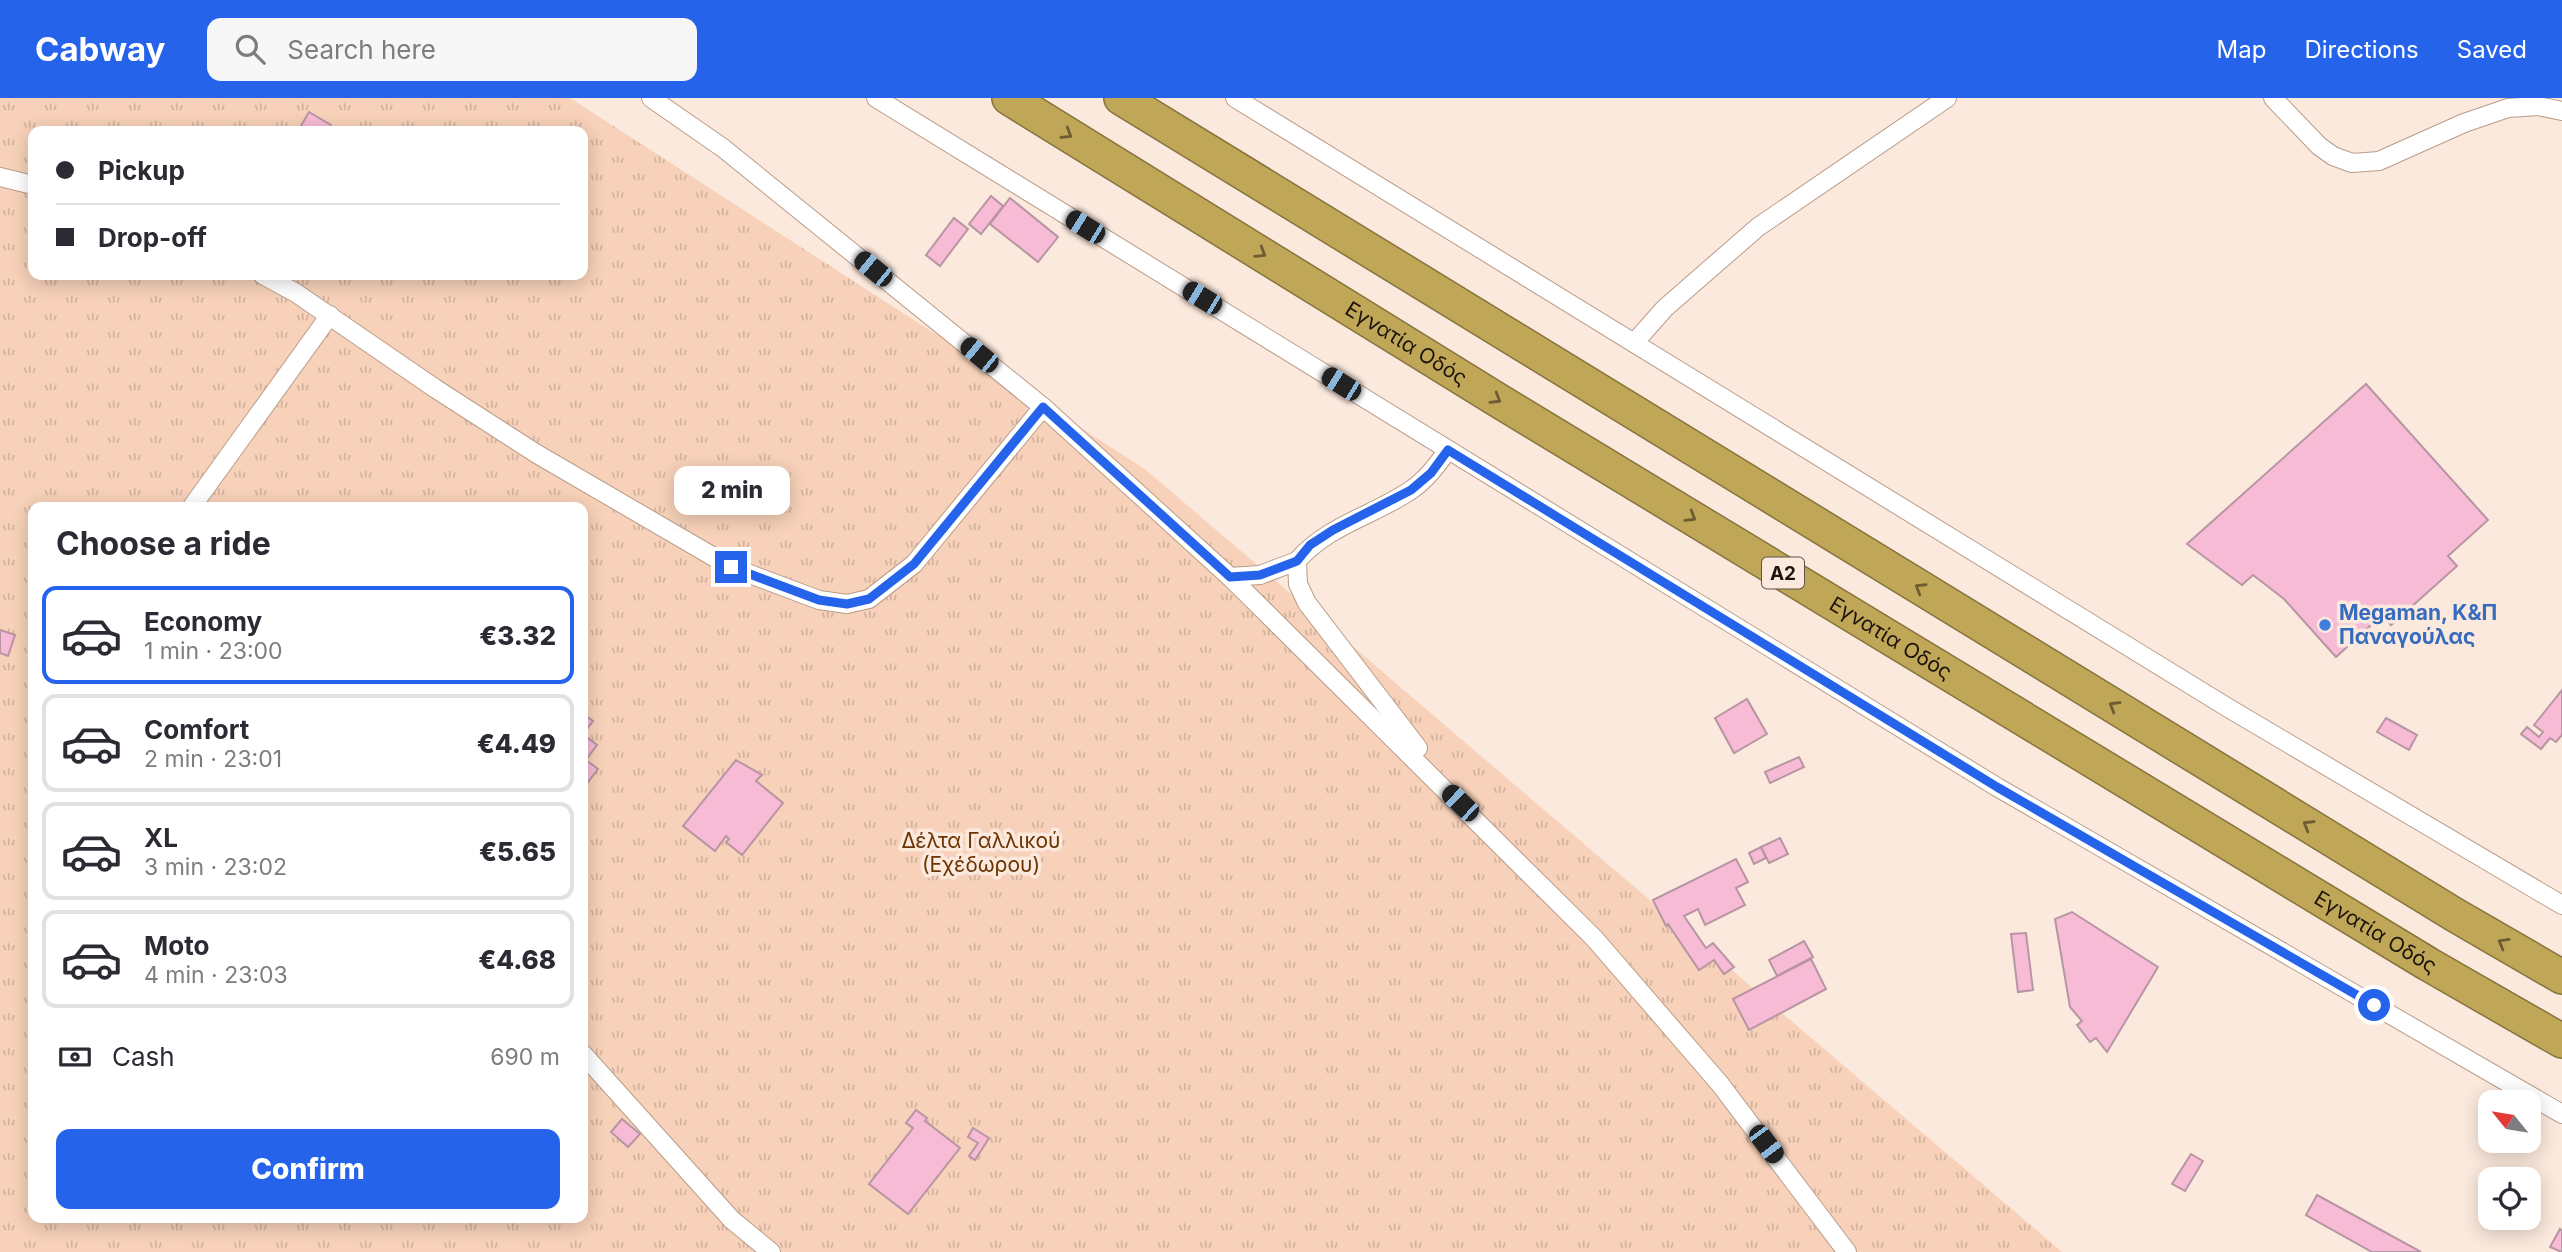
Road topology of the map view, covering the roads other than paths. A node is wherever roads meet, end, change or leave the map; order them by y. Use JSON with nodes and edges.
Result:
{"nodes":[{"id":1,"x":651,"y":98,"type":"edge"},
{"id":2,"x":876,"y":98,"type":"edge"},
{"id":3,"x":1009,"y":98,"type":"edge"},
{"id":4,"x":1121,"y":98,"type":"edge"},
{"id":5,"x":1235,"y":98,"type":"edge"},
{"id":6,"x":1947,"y":98,"type":"edge"},
{"id":7,"x":2273,"y":98,"type":"edge"},
{"id":8,"x":2562,"y":111,"type":"edge"},
{"id":9,"x":0,"y":177,"type":"edge"},
{"id":10,"x":28,"y":185,"type":"edge"},
{"id":11,"x":271,"y":280,"type":"edge"},
{"id":12,"x":330,"y":315,"type":"junction"},
{"id":13,"x":1634,"y":343,"type":"junction"},
{"id":14,"x":1043,"y":407,"type":"junction"},
{"id":15,"x":1448,"y":450,"type":"junction"},
{"id":16,"x":195,"y":502,"type":"edge"},
{"id":17,"x":1297,"y":561,"type":"junction"},
{"id":18,"x":1230,"y":577,"type":"junction"},
{"id":19,"x":1460,"y":803,"type":"junction"},
{"id":20,"x":2562,"y":905,"type":"edge"},
{"id":21,"x":2562,"y":977,"type":"edge"},
{"id":22,"x":2562,"y":1041,"type":"edge"},
{"id":23,"x":588,"y":1060,"type":"edge"},
{"id":24,"x":2562,"y":1114,"type":"edge"},
{"id":25,"x":771,"y":1252,"type":"edge"},
{"id":26,"x":1847,"y":1252,"type":"edge"}],
"edges":[{"from":1,"to":14,"type":"street"},
{"from":2,"to":15,"type":"street"},
{"from":3,"to":22,"type":"highway","name":"Εγνατία Οδός","number":"Α2","one_way":true},
{"from":21,"to":4,"type":"highway","one_way":true},
{"from":5,"to":13,"type":"street"},
{"from":6,"to":13,"type":"street"},
{"from":7,"to":8,"type":"street"},
{"from":9,"to":10,"type":"street"},
{"from":11,"to":12,"type":"street"},
{"from":12,"to":14,"type":"street"},
{"from":12,"to":16,"type":"street"},
{"from":13,"to":20,"type":"street"},
{"from":14,"to":18,"type":"street"},
{"from":15,"to":17,"type":"street"},
{"from":15,"to":24,"type":"street"},
{"from":17,"to":18,"type":"street"},
{"from":17,"to":19,"type":"street"},
{"from":18,"to":19,"type":"street"},
{"from":19,"to":26,"type":"street"},
{"from":23,"to":25,"type":"street"}]}
